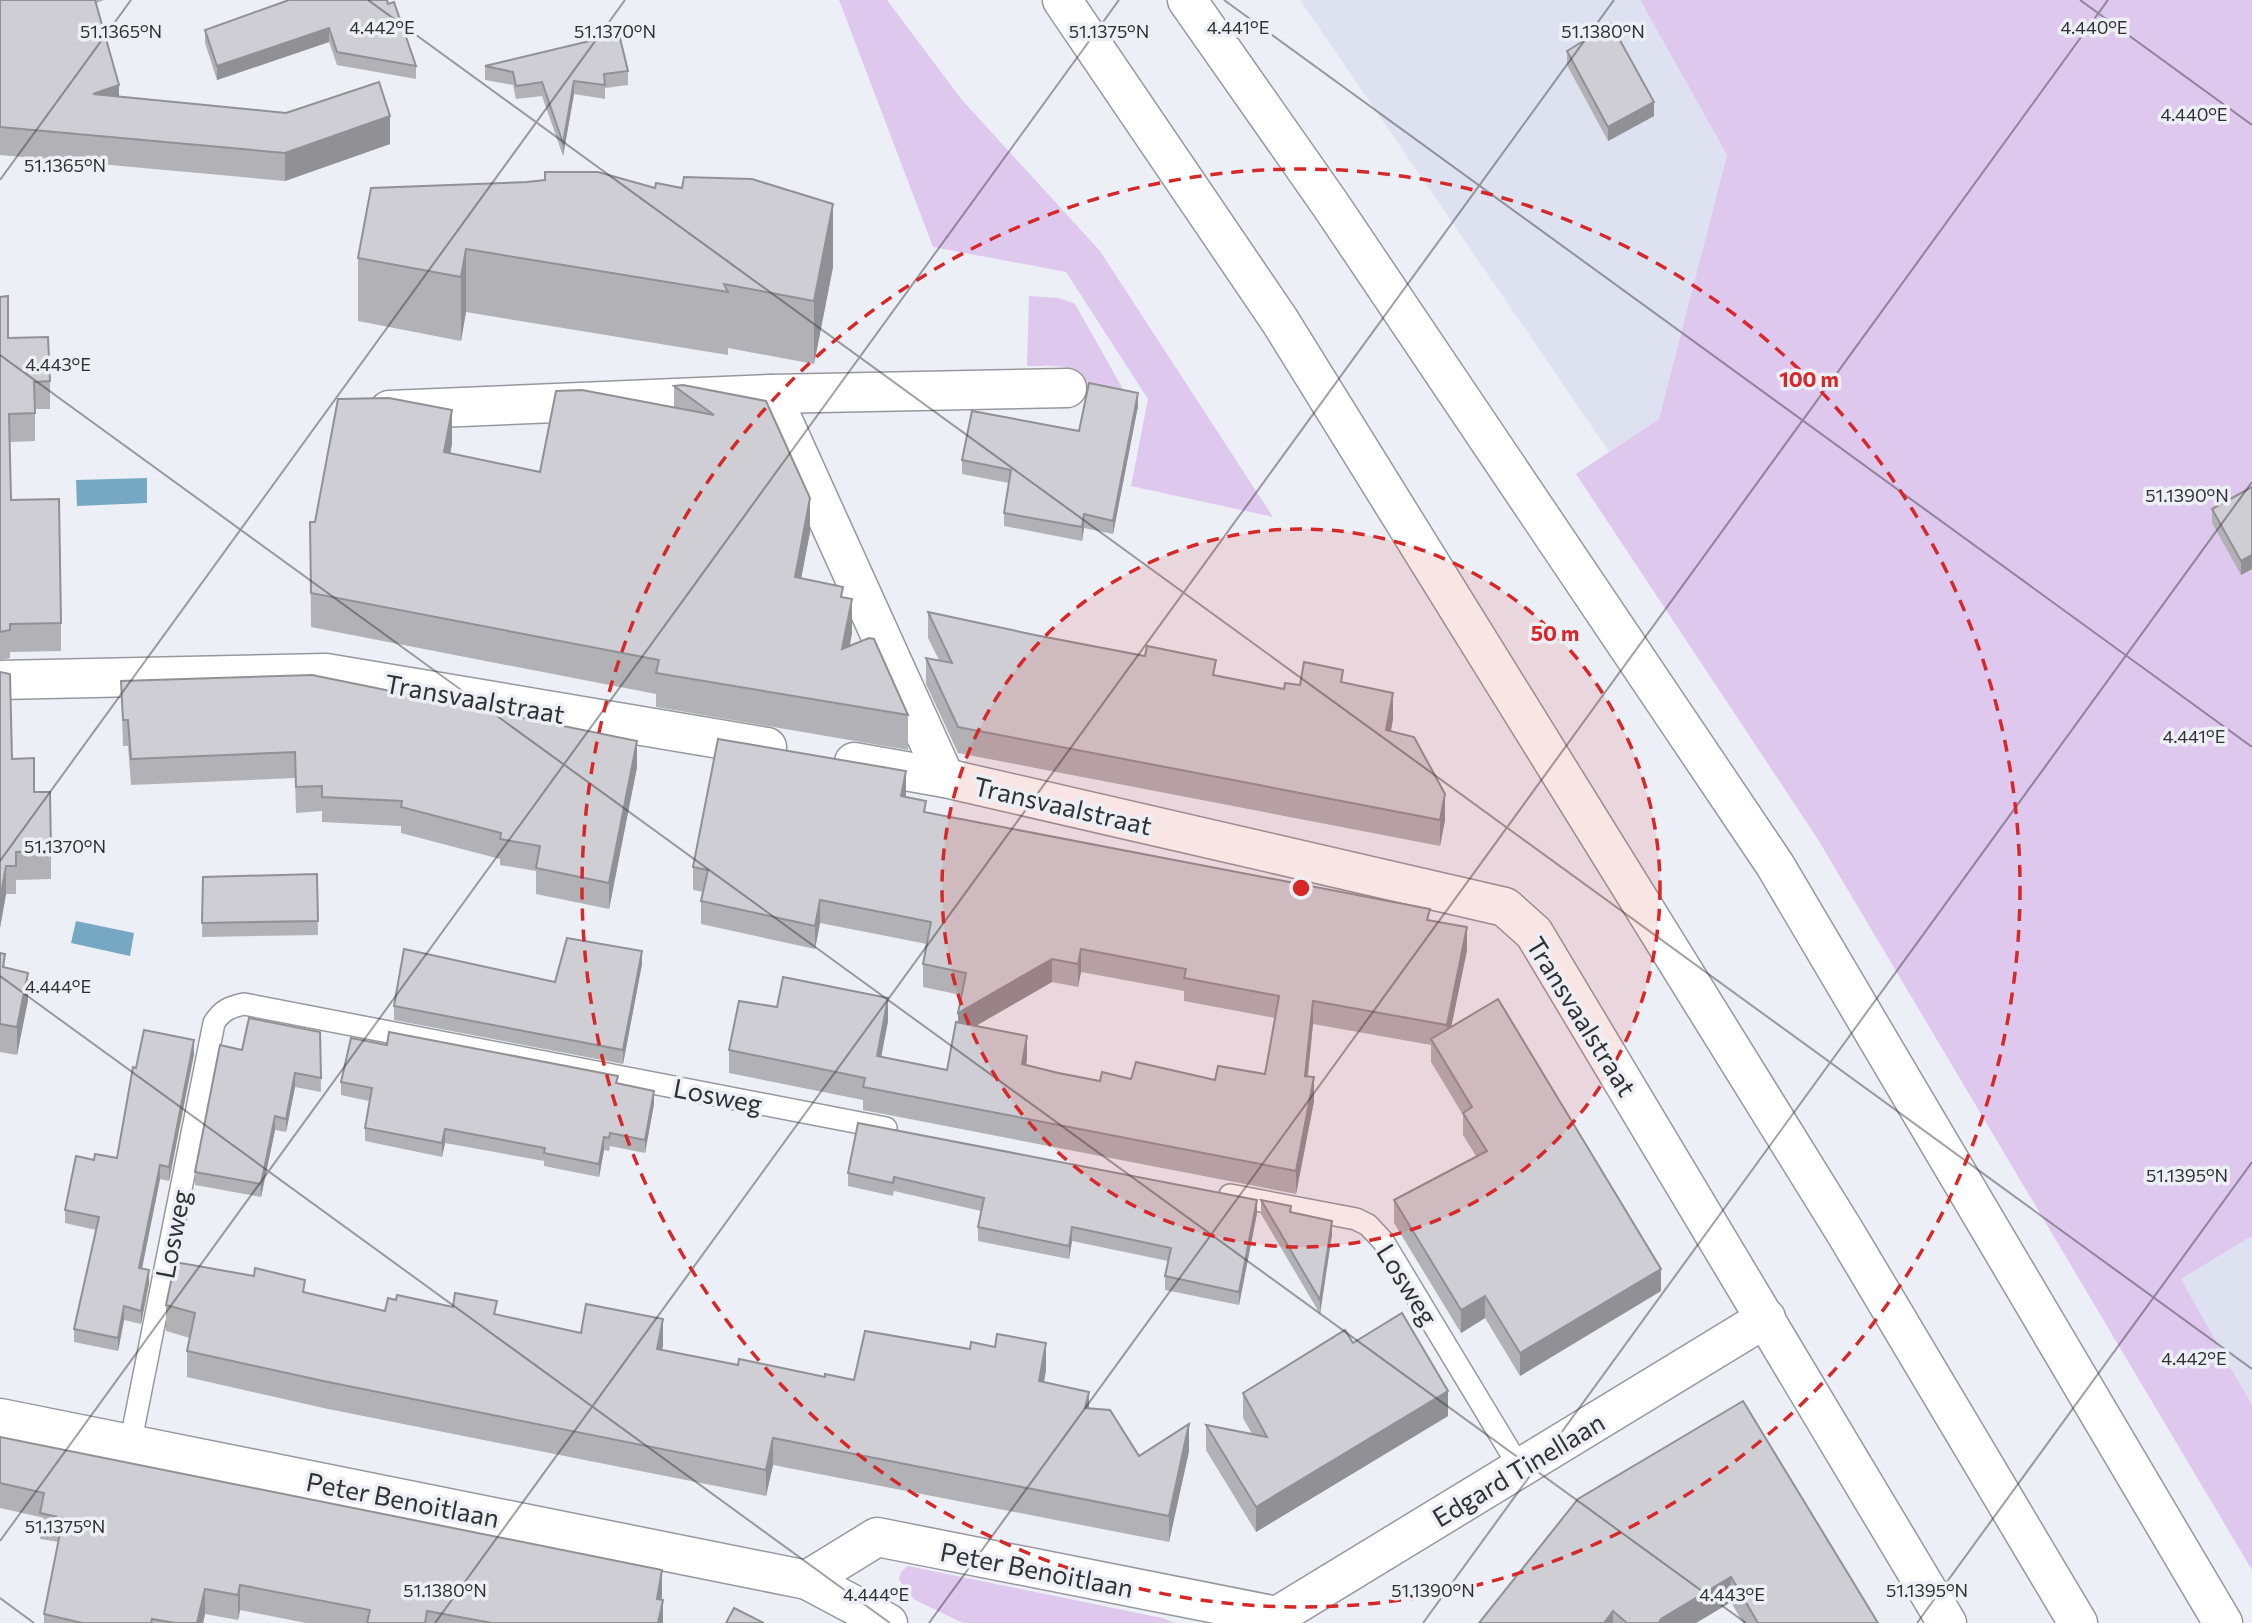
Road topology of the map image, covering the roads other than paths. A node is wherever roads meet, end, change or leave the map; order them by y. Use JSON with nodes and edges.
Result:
{"nodes":[{"id":1,"x":1062,"y":0,"type":"edge"},
{"id":2,"x":1187,"y":0,"type":"edge"},
{"id":3,"x":1067,"y":387,"type":"dead end"},
{"id":4,"x":771,"y":394,"type":"junction"},
{"id":5,"x":356,"y":411,"type":"edge"},
{"id":6,"x":0,"y":680,"type":"edge"},
{"id":7,"x":945,"y":778,"type":"junction"},
{"id":8,"x":903,"y":1131,"type":"edge"},
{"id":9,"x":1205,"y":1190,"type":"edge"},
{"id":10,"x":1766,"y":1318,"type":"junction"},
{"id":11,"x":0,"y":1418,"type":"edge"},
{"id":12,"x":130,"y":1445,"type":"junction"},
{"id":13,"x":1520,"y":1468,"type":"junction"},
{"id":14,"x":807,"y":1580,"type":"junction"},
{"id":15,"x":1275,"y":1620,"type":"edge"},
{"id":16,"x":888,"y":1623,"type":"edge"},
{"id":17,"x":1947,"y":1623,"type":"edge"},
{"id":18,"x":2078,"y":1623,"type":"edge"},
{"id":19,"x":2223,"y":1623,"type":"edge"}],
"edges":[{"from":1,"to":18,"type":"main road"},
{"from":2,"to":19,"type":"main road"},
{"from":3,"to":4,"type":"main road"},
{"from":4,"to":5,"type":"main road"},
{"from":4,"to":7,"type":"main road","name":"Transvaalstraat"},
{"from":6,"to":7,"type":"main road","name":"Transvaalstraat"},
{"from":7,"to":10,"type":"main road","name":"Transvaalstraat"},
{"from":8,"to":12,"type":"lane","name":"Losweg"},
{"from":9,"to":13,"type":"lane","name":"Losweg"},
{"from":10,"to":13,"type":"main road","name":"Edgard Tinellaan"},
{"from":10,"to":17,"type":"main road","name":"Transvaalstraat"},
{"from":11,"to":12,"type":"main road","name":"Peter Benoitlaan"},
{"from":12,"to":14,"type":"main road","name":"Peter Benoitlaan"},
{"from":13,"to":15,"type":"main road","name":"Edgard Tinellaan"},
{"from":14,"to":15,"type":"main road","name":"Peter Benoitlaan"},
{"from":14,"to":16,"type":"main road","name":"Peter Benoitlaan"}]}
